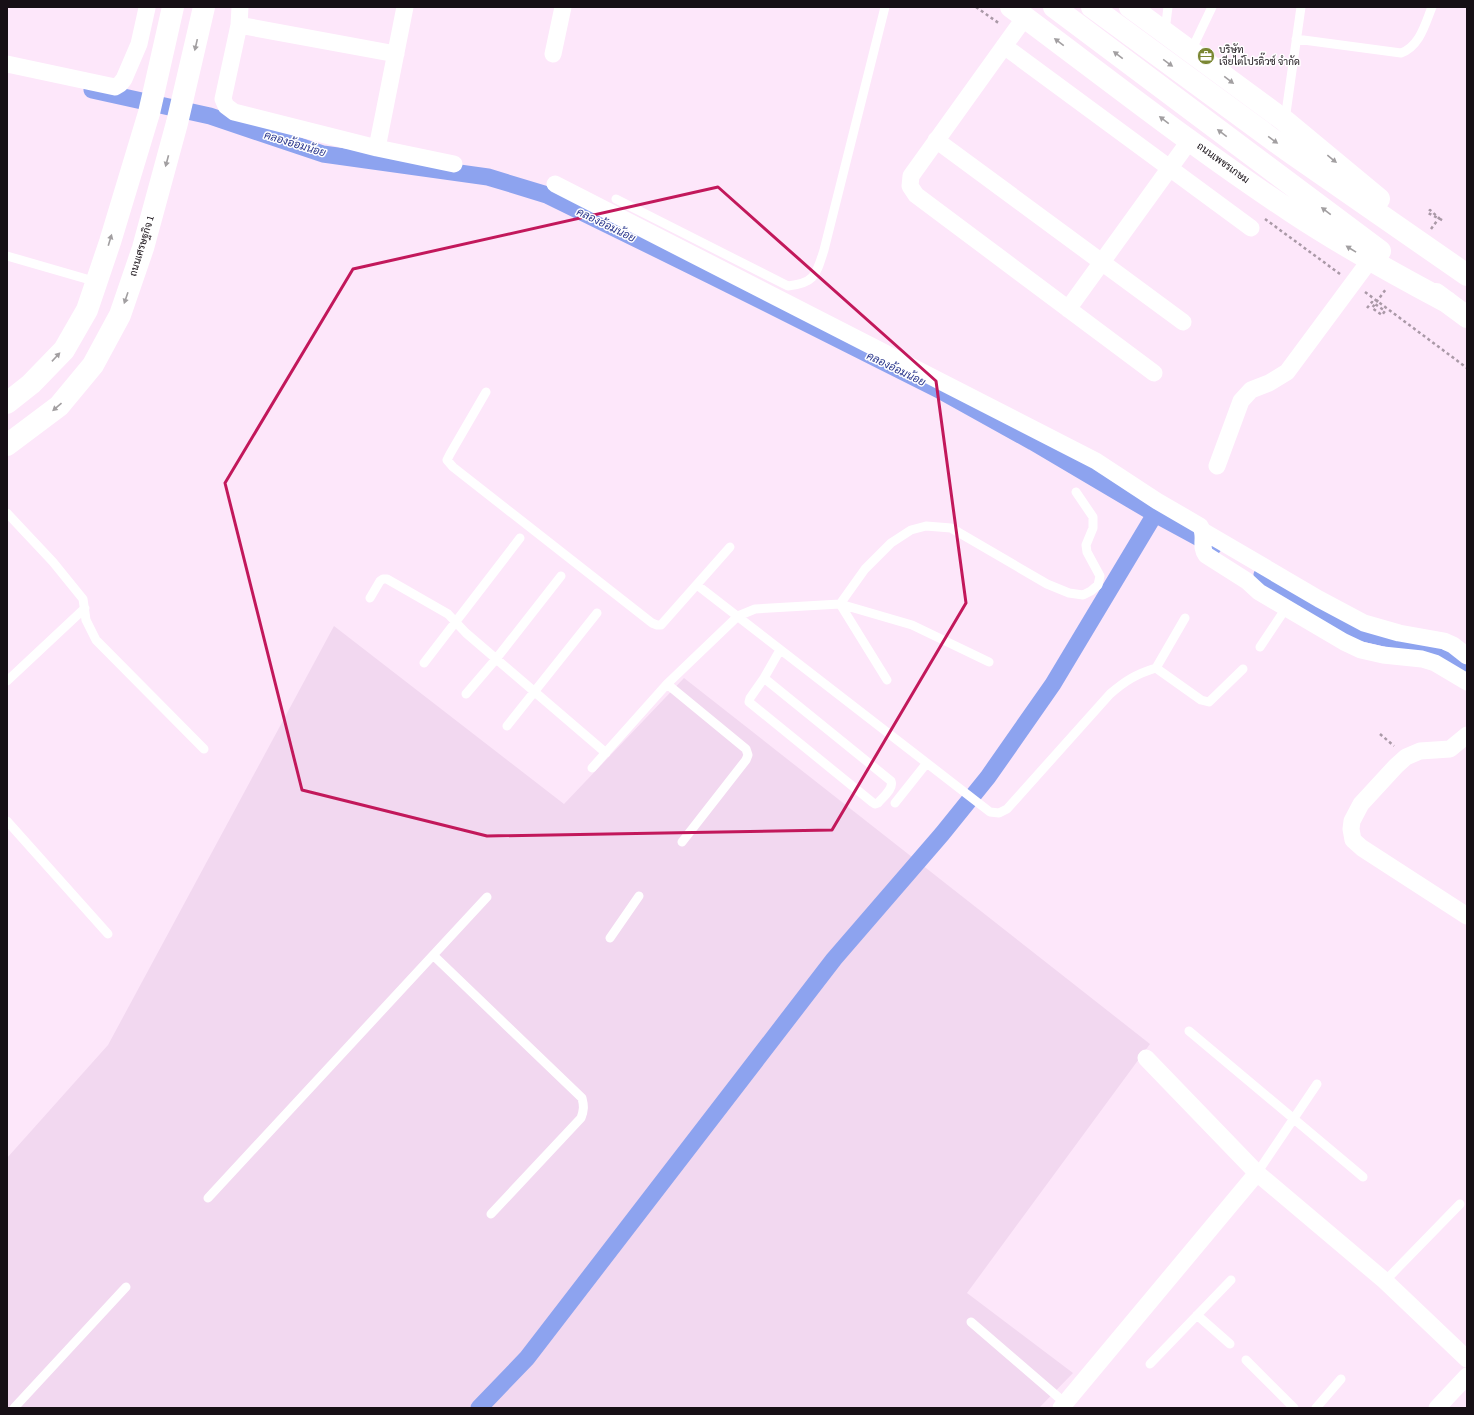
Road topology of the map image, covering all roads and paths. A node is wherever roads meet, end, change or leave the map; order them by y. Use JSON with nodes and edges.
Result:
{"nodes":[{"id":1,"x":173,"y":7,"type":"edge"},
{"id":2,"x":204,"y":7,"type":"edge"},
{"id":3,"x":240,"y":7,"type":"edge"},
{"id":4,"x":405,"y":7,"type":"edge"},
{"id":5,"x":563,"y":7,"type":"edge"},
{"id":6,"x":885,"y":7,"type":"edge"},
{"id":7,"x":1054,"y":7,"type":"edge"},
{"id":8,"x":1092,"y":7,"type":"edge"},
{"id":9,"x":1130,"y":7,"type":"edge"},
{"id":10,"x":1168,"y":7,"type":"edge"},
{"id":11,"x":1212,"y":7,"type":"edge"},
{"id":12,"x":1301,"y":7,"type":"edge"},
{"id":13,"x":1432,"y":7,"type":"edge"},
{"id":14,"x":147,"y":8,"type":"edge"},
{"id":15,"x":1018,"y":12,"type":"edge"},
{"id":16,"x":239,"y":25,"type":"junction"},
{"id":17,"x":1165,"y":33,"type":"junction"},
{"id":18,"x":1296,"y":39,"type":"junction"},
{"id":19,"x":1004,"y":46,"type":"junction"},
{"id":20,"x":1191,"y":51,"type":"junction"},
{"id":21,"x":396,"y":54,"type":"junction"},
{"id":22,"x":553,"y":54,"type":"dead end"},
{"id":23,"x":7,"y":64,"type":"edge"},
{"id":24,"x":1285,"y":121,"type":"junction"},
{"id":25,"x":936,"y":140,"type":"junction"},
{"id":26,"x":1190,"y":140,"type":"junction"},
{"id":27,"x":377,"y":148,"type":"junction"},
{"id":28,"x":454,"y":164,"type":"dead end"},
{"id":29,"x":1170,"y":168,"type":"junction"},
{"id":30,"x":555,"y":184,"type":"dead end"},
{"id":31,"x":616,"y":199,"type":"dead end"},
{"id":32,"x":1439,"y":218,"type":"dead end"},
{"id":33,"x":1444,"y":222,"type":"dead end"},
{"id":34,"x":1251,"y":228,"type":"dead end"},
{"id":35,"x":7,"y":256,"type":"edge"},
{"id":36,"x":1370,"y":260,"type":"junction"},
{"id":37,"x":1102,"y":263,"type":"junction"},
{"id":38,"x":1467,"y":275,"type":"edge"},
{"id":39,"x":97,"y":282,"type":"junction"},
{"id":40,"x":1353,"y":283,"type":"junction"},
{"id":41,"x":1447,"y":302,"type":"junction"},
{"id":42,"x":1368,"y":308,"type":"dead end"},
{"id":43,"x":1372,"y":308,"type":"dead end"},
{"id":44,"x":1068,"y":309,"type":"junction"},
{"id":45,"x":1467,"y":317,"type":"edge"},
{"id":46,"x":1183,"y":322,"type":"dead end"},
{"id":47,"x":1467,"y":368,"type":"edge"},
{"id":48,"x":1154,"y":373,"type":"dead end"},
{"id":49,"x":486,"y":392,"type":"dead end"},
{"id":50,"x":7,"y":403,"type":"edge"},
{"id":51,"x":7,"y":445,"type":"edge"},
{"id":52,"x":1217,"y":466,"type":"dead end"},
{"id":53,"x":1076,"y":492,"type":"dead end"},
{"id":54,"x":7,"y":513,"type":"edge"},
{"id":55,"x":1203,"y":532,"type":"junction"},
{"id":56,"x":520,"y":538,"type":"dead end"},
{"id":57,"x":730,"y":547,"type":"dead end"},
{"id":58,"x":561,"y":576,"type":"dead end"},
{"id":59,"x":697,"y":584,"type":"junction"},
{"id":60,"x":370,"y":598,"type":"dead end"},
{"id":61,"x":840,"y":604,"type":"junction"},
{"id":62,"x":85,"y":608,"type":"junction"},
{"id":63,"x":1286,"y":608,"type":"junction"},
{"id":64,"x":598,"y":613,"type":"dead end"},
{"id":65,"x":738,"y":616,"type":"junction"},
{"id":66,"x":1185,"y":618,"type":"dead end"},
{"id":67,"x":456,"y":621,"type":"junction"},
{"id":68,"x":1260,"y":647,"type":"dead end"},
{"id":69,"x":780,"y":650,"type":"junction"},
{"id":70,"x":1467,"y":656,"type":"edge"},
{"id":71,"x":496,"y":659,"type":"junction"},
{"id":72,"x":989,"y":662,"type":"dead end"},
{"id":73,"x":424,"y":663,"type":"dead end"},
{"id":74,"x":1156,"y":668,"type":"junction"},
{"id":75,"x":1243,"y":669,"type":"dead end"},
{"id":76,"x":764,"y":678,"type":"junction"},
{"id":77,"x":887,"y":680,"type":"dead end"},
{"id":78,"x":7,"y":681,"type":"edge"},
{"id":79,"x":1467,"y":682,"type":"edge"},
{"id":80,"x":667,"y":684,"type":"junction"},
{"id":81,"x":535,"y":692,"type":"junction"},
{"id":82,"x":466,"y":694,"type":"dead end"},
{"id":83,"x":507,"y":726,"type":"dead end"},
{"id":84,"x":1467,"y":735,"type":"edge"},
{"id":85,"x":204,"y":749,"type":"dead end"},
{"id":86,"x":606,"y":753,"type":"junction"},
{"id":87,"x":926,"y":764,"type":"junction"},
{"id":88,"x":592,"y":768,"type":"dead end"},
{"id":89,"x":895,"y":803,"type":"dead end"},
{"id":90,"x":7,"y":821,"type":"edge"},
{"id":91,"x":682,"y":842,"type":"dead end"},
{"id":92,"x":640,"y":896,"type":"dead end"},
{"id":93,"x":487,"y":897,"type":"dead end"},
{"id":94,"x":1467,"y":916,"type":"edge"},
{"id":95,"x":108,"y":934,"type":"dead end"},
{"id":96,"x":610,"y":938,"type":"dead end"},
{"id":97,"x":433,"y":955,"type":"junction"},
{"id":98,"x":1189,"y":1031,"type":"dead end"},
{"id":99,"x":1146,"y":1058,"type":"dead end"},
{"id":100,"x":1317,"y":1084,"type":"dead end"},
{"id":101,"x":1293,"y":1120,"type":"junction"},
{"id":102,"x":1257,"y":1173,"type":"junction"},
{"id":103,"x":1363,"y":1178,"type":"dead end"},
{"id":104,"x":208,"y":1198,"type":"dead end"},
{"id":105,"x":1460,"y":1204,"type":"dead end"},
{"id":106,"x":491,"y":1214,"type":"dead end"},
{"id":107,"x":1231,"y":1280,"type":"dead end"},
{"id":108,"x":1385,"y":1281,"type":"junction"},
{"id":109,"x":126,"y":1287,"type":"dead end"},
{"id":110,"x":1197,"y":1315,"type":"junction"},
{"id":111,"x":971,"y":1322,"type":"dead end"},
{"id":112,"x":1230,"y":1344,"type":"dead end"},
{"id":113,"x":1467,"y":1359,"type":"edge"},
{"id":114,"x":1246,"y":1360,"type":"dead end"},
{"id":115,"x":1150,"y":1364,"type":"dead end"},
{"id":116,"x":1467,"y":1376,"type":"edge"},
{"id":117,"x":1341,"y":1379,"type":"dead end"},
{"id":118,"x":1063,"y":1405,"type":"edge"},
{"id":119,"x":14,"y":1408,"type":"edge"},
{"id":120,"x":1294,"y":1408,"type":"edge"},
{"id":121,"x":1316,"y":1408,"type":"edge"},
{"id":122,"x":1437,"y":1408,"type":"edge"}],
"edges":[{"from":39,"to":1,"type":"main road","one_way":true},
{"from":2,"to":51,"type":"main road","name":"ถนนเศรษฐกิจ 1","one_way":true},
{"from":3,"to":16,"type":"street"},
{"from":4,"to":21,"type":"street"},
{"from":5,"to":22,"type":"street"},
{"from":6,"to":31,"type":"lane"},
{"from":41,"to":7,"type":"main road","name":"ถนนเพชรเกษม","one_way":true},
{"from":8,"to":38,"type":"main road","one_way":true},
{"from":9,"to":17,"type":"main road"},
{"from":10,"to":17,"type":"lane"},
{"from":11,"to":20,"type":"lane"},
{"from":12,"to":18,"type":"lane"},
{"from":13,"to":18,"type":"lane"},
{"from":14,"to":23,"type":"street"},
{"from":15,"to":19,"type":"street"},
{"from":26,"to":15,"type":"main road","name":"ถนนเพชรเกษม","one_way":true},
{"from":16,"to":21,"type":"street"},
{"from":16,"to":27,"type":"street"},
{"from":17,"to":20,"type":"main road"},
{"from":18,"to":24,"type":"lane"},
{"from":19,"to":25,"type":"street"},
{"from":19,"to":29,"type":"street"},
{"from":20,"to":24,"type":"main road","one_way":true},
{"from":21,"to":27,"type":"street"},
{"from":24,"to":38,"type":"main road","one_way":true},
{"from":25,"to":37,"type":"street"},
{"from":25,"to":44,"type":"street"},
{"from":26,"to":29,"type":"street"},
{"from":36,"to":26,"type":"main road","name":"ถนนเพชรเกษม","one_way":true},
{"from":27,"to":28,"type":"street"},
{"from":29,"to":34,"type":"street"},
{"from":29,"to":37,"type":"street"},
{"from":30,"to":55,"type":"street"},
{"from":32,"to":33,"type":"path"},
{"from":35,"to":39,"type":"lane"},
{"from":36,"to":40,"type":"street"},
{"from":36,"to":41,"type":"main road","name":"ถนนเพชรเกษม"},
{"from":37,"to":44,"type":"street"},
{"from":37,"to":46,"type":"street"},
{"from":50,"to":39,"type":"main road","one_way":true},
{"from":40,"to":47,"type":"path"},
{"from":40,"to":52,"type":"street"},
{"from":41,"to":45,"type":"main road","name":"ถนนเพชรเกษม"},
{"from":42,"to":43,"type":"path"},
{"from":44,"to":48,"type":"street"},
{"from":49,"to":59,"type":"lane"},
{"from":53,"to":61,"type":"lane"},
{"from":54,"to":62,"type":"lane"},
{"from":55,"to":63,"type":"street"},
{"from":55,"to":70,"type":"street"},
{"from":56,"to":67,"type":"lane"},
{"from":57,"to":59,"type":"lane"},
{"from":58,"to":71,"type":"lane"},
{"from":59,"to":65,"type":"lane"},
{"from":60,"to":67,"type":"lane"},
{"from":61,"to":65,"type":"lane"},
{"from":61,"to":72,"type":"lane"},
{"from":61,"to":77,"type":"lane"},
{"from":62,"to":78,"type":"lane"},
{"from":62,"to":85,"type":"lane"},
{"from":63,"to":68,"type":"lane"},
{"from":63,"to":79,"type":"street"},
{"from":64,"to":81,"type":"lane"},
{"from":65,"to":69,"type":"lane"},
{"from":65,"to":80,"type":"lane"},
{"from":66,"to":74,"type":"lane"},
{"from":67,"to":71,"type":"lane"},
{"from":67,"to":73,"type":"lane"},
{"from":69,"to":76,"type":"lane"},
{"from":69,"to":87,"type":"lane"},
{"from":71,"to":81,"type":"lane"},
{"from":71,"to":82,"type":"lane"},
{"from":74,"to":75,"type":"lane"},
{"from":74,"to":87,"type":"lane"},
{"from":76,"to":76,"type":"lane"},
{"from":80,"to":86,"type":"lane"},
{"from":80,"to":91,"type":"lane"},
{"from":81,"to":83,"type":"lane"},
{"from":81,"to":86,"type":"lane"},
{"from":84,"to":94,"type":"street"},
{"from":86,"to":88,"type":"lane"},
{"from":87,"to":89,"type":"lane"},
{"from":90,"to":95,"type":"lane"},
{"from":92,"to":96,"type":"lane"},
{"from":93,"to":97,"type":"lane"},
{"from":97,"to":104,"type":"lane"},
{"from":97,"to":106,"type":"lane"},
{"from":98,"to":101,"type":"lane"},
{"from":99,"to":102,"type":"street"},
{"from":100,"to":101,"type":"lane"},
{"from":101,"to":102,"type":"lane"},
{"from":101,"to":103,"type":"lane"},
{"from":102,"to":108,"type":"street"},
{"from":102,"to":118,"type":"street"},
{"from":105,"to":108,"type":"lane"},
{"from":107,"to":110,"type":"lane"},
{"from":108,"to":113,"type":"street"},
{"from":109,"to":119,"type":"lane"},
{"from":110,"to":112,"type":"lane"},
{"from":110,"to":115,"type":"lane"},
{"from":111,"to":118,"type":"lane"},
{"from":114,"to":120,"type":"lane"},
{"from":116,"to":122,"type":"street"},
{"from":117,"to":121,"type":"lane"}]}
